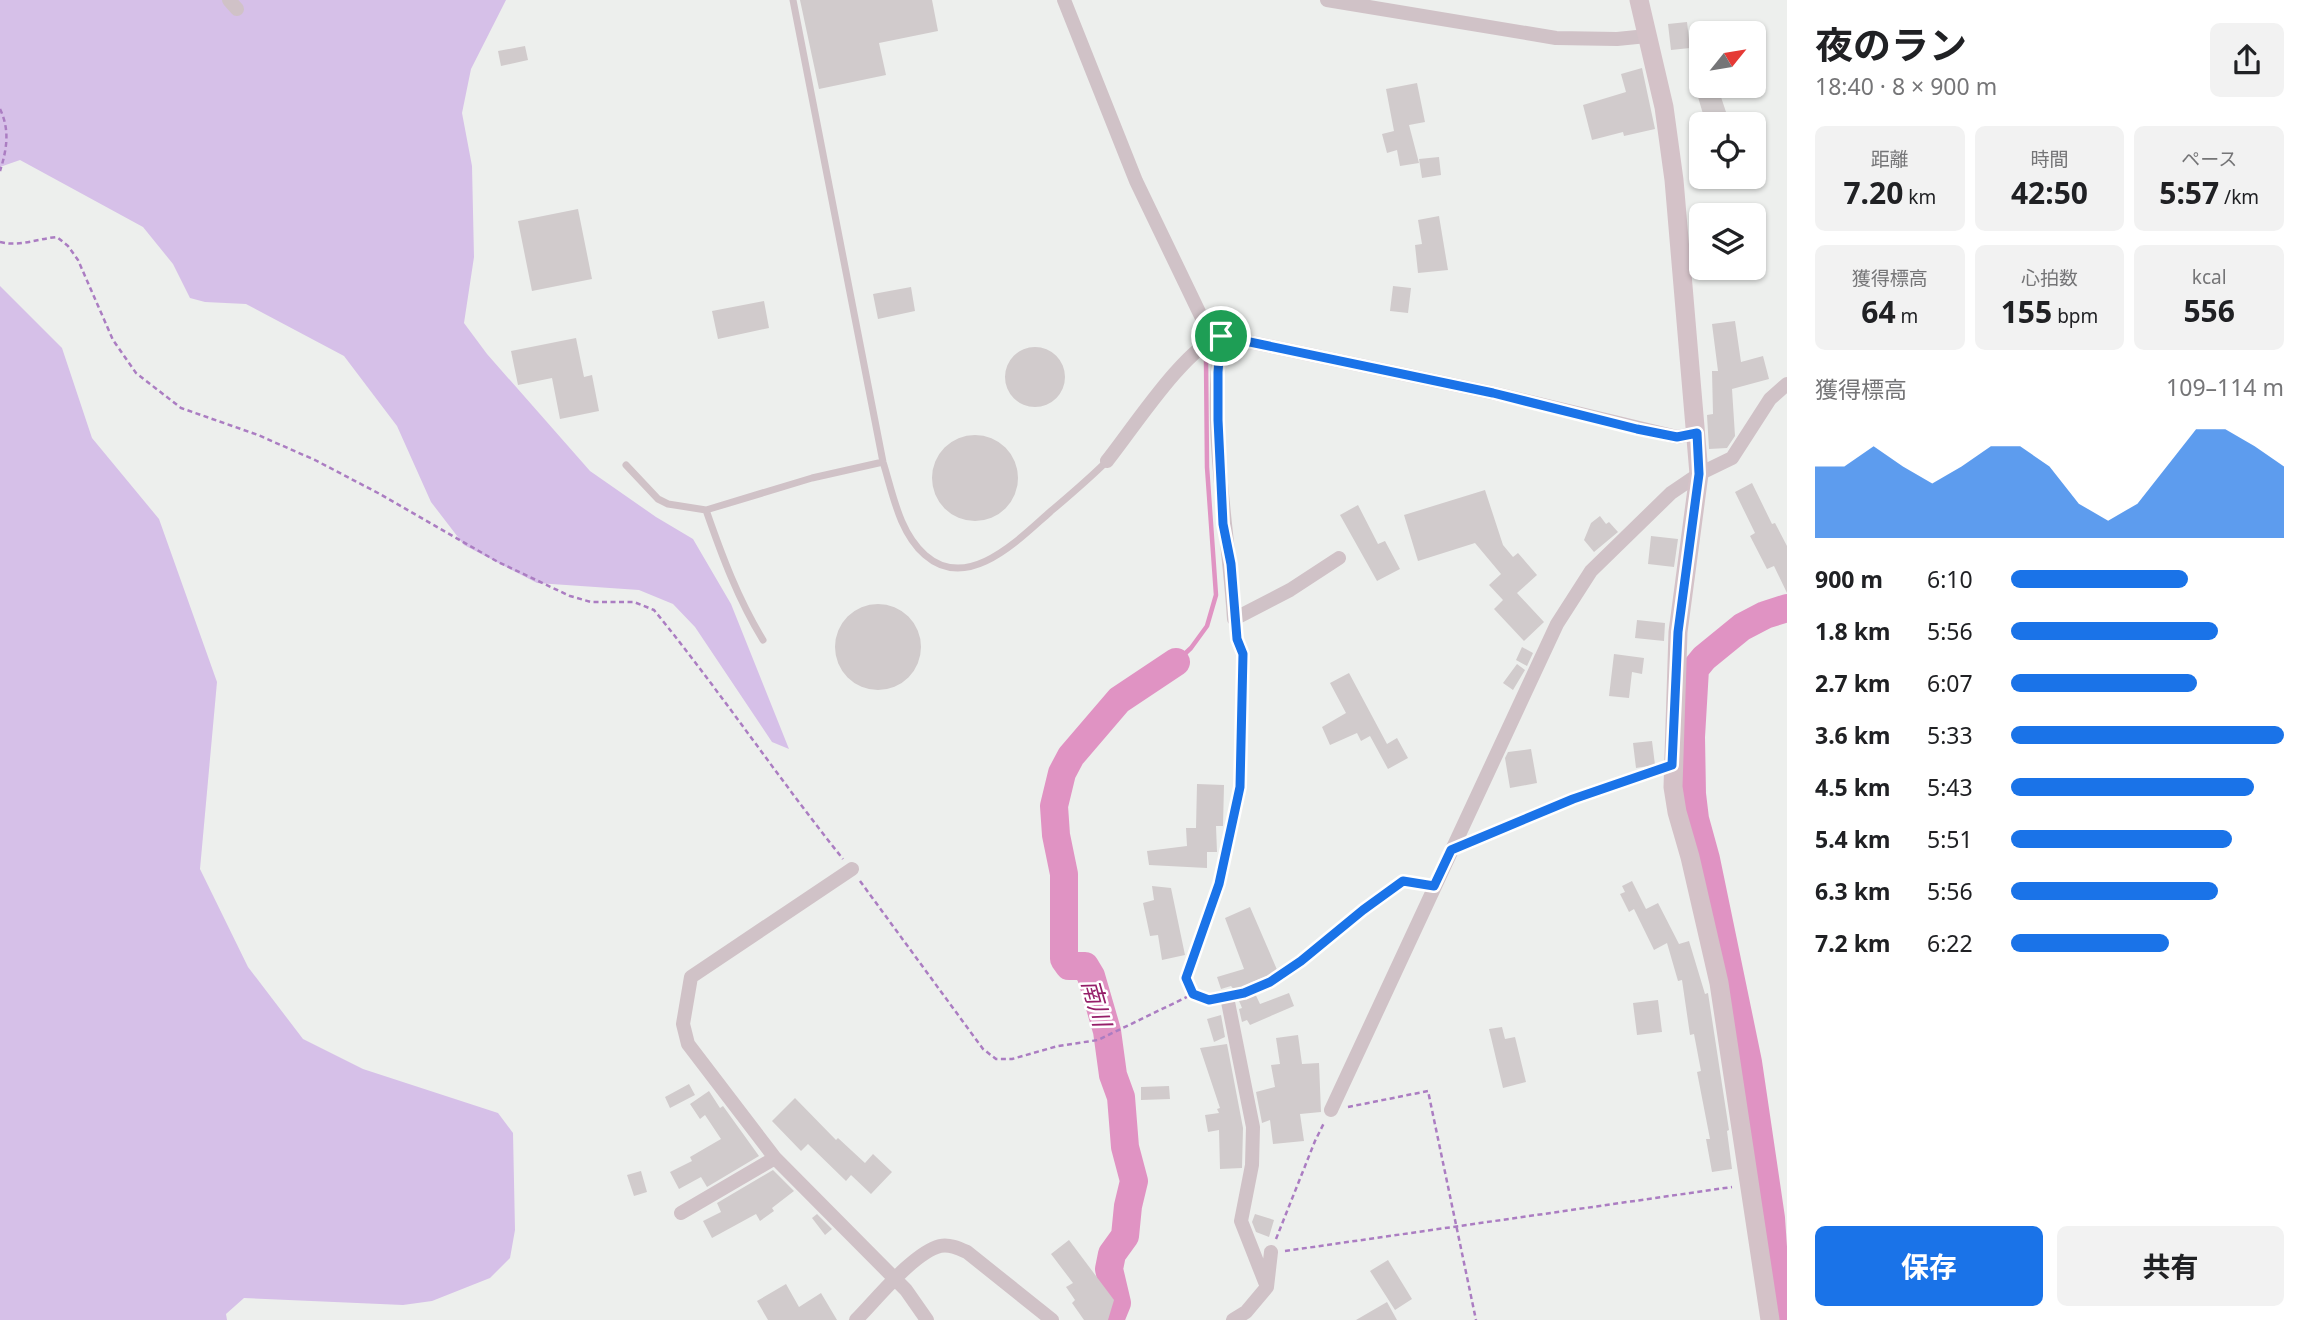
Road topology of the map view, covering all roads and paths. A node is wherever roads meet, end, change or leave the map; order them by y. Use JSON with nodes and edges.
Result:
{"nodes":[{"id":1,"x":793,"y":0,"type":"edge"},
{"id":2,"x":1064,"y":0,"type":"edge"},
{"id":3,"x":1326,"y":0,"type":"edge"},
{"id":4,"x":1639,"y":0,"type":"edge"},
{"id":5,"x":1647,"y":36,"type":"junction"},
{"id":6,"x":0,"y":109,"type":"edge"},
{"id":7,"x":0,"y":171,"type":"edge"},
{"id":8,"x":0,"y":242,"type":"edge"},
{"id":9,"x":1217,"y":338,"type":"junction"},
{"id":10,"x":1787,"y":384,"type":"edge"},
{"id":11,"x":1697,"y":433,"type":"junction"},
{"id":12,"x":1107,"y":461,"type":"joint"},
{"id":13,"x":883,"y":462,"type":"junction"},
{"id":14,"x":626,"y":465,"type":"dead end"},
{"id":15,"x":1699,"y":474,"type":"junction"},
{"id":16,"x":706,"y":510,"type":"junction"},
{"id":17,"x":1339,"y":558,"type":"dead end"},
{"id":18,"x":1234,"y":619,"type":"junction"},
{"id":19,"x":763,"y":640,"type":"dead end"},
{"id":20,"x":1672,"y":765,"type":"junction"},
{"id":21,"x":1451,"y":850,"type":"junction"},
{"id":22,"x":852,"y":869,"type":"junction"},
{"id":23,"x":1434,"y":886,"type":"junction"},
{"id":24,"x":1193,"y":994,"type":"junction"},
{"id":25,"x":1227,"y":997,"type":"junction"},
{"id":26,"x":1331,"y":1110,"type":"junction"},
{"id":27,"x":775,"y":1158,"type":"junction"},
{"id":28,"x":1749,"y":1184,"type":"junction"},
{"id":29,"x":681,"y":1213,"type":"dead end"},
{"id":30,"x":1457,"y":1226,"type":"junction"},
{"id":31,"x":1271,"y":1252,"type":"junction"},
{"id":32,"x":895,"y":1279,"type":"junction"},
{"id":33,"x":1267,"y":1287,"type":"junction"},
{"id":34,"x":1246,"y":1317,"type":"edge"},
{"id":35,"x":856,"y":1320,"type":"edge"},
{"id":36,"x":927,"y":1320,"type":"edge"},
{"id":37,"x":1052,"y":1320,"type":"edge"},
{"id":38,"x":1476,"y":1320,"type":"edge"},
{"id":39,"x":1770,"y":1320,"type":"edge"}],
"edges":[{"from":1,"to":13,"type":"lane"},
{"from":2,"to":9,"type":"street"},
{"from":3,"to":5,"type":"street"},
{"from":4,"to":5,"type":"street"},
{"from":5,"to":11,"type":"street"},
{"from":6,"to":7,"type":"path"},
{"from":8,"to":22,"type":"path"},
{"from":9,"to":11,"type":"street"},
{"from":9,"to":12,"type":"street"},
{"from":9,"to":18,"type":"street"},
{"from":10,"to":15,"type":"street"},
{"from":11,"to":15,"type":"street"},
{"from":12,"to":13,"type":"lane"},
{"from":13,"to":16,"type":"lane"},
{"from":14,"to":16,"type":"lane"},
{"from":15,"to":20,"type":"street"},
{"from":15,"to":21,"type":"street"},
{"from":16,"to":19,"type":"lane"},
{"from":17,"to":18,"type":"street"},
{"from":18,"to":24,"type":"path"},
{"from":20,"to":21,"type":"path"},
{"from":20,"to":28,"type":"street"},
{"from":21,"to":23,"type":"street"},
{"from":22,"to":24,"type":"path"},
{"from":22,"to":27,"type":"street"},
{"from":23,"to":25,"type":"path"},
{"from":23,"to":26,"type":"street"},
{"from":24,"to":25,"type":"path"},
{"from":25,"to":33,"type":"street"},
{"from":26,"to":30,"type":"path"},
{"from":26,"to":31,"type":"path"},
{"from":27,"to":29,"type":"street"},
{"from":27,"to":32,"type":"street"},
{"from":28,"to":30,"type":"path"},
{"from":28,"to":39,"type":"street"},
{"from":30,"to":31,"type":"path"},
{"from":30,"to":38,"type":"path"},
{"from":31,"to":33,"type":"street"},
{"from":32,"to":35,"type":"street"},
{"from":32,"to":36,"type":"street"},
{"from":32,"to":37,"type":"street"},
{"from":33,"to":34,"type":"street"}]}
